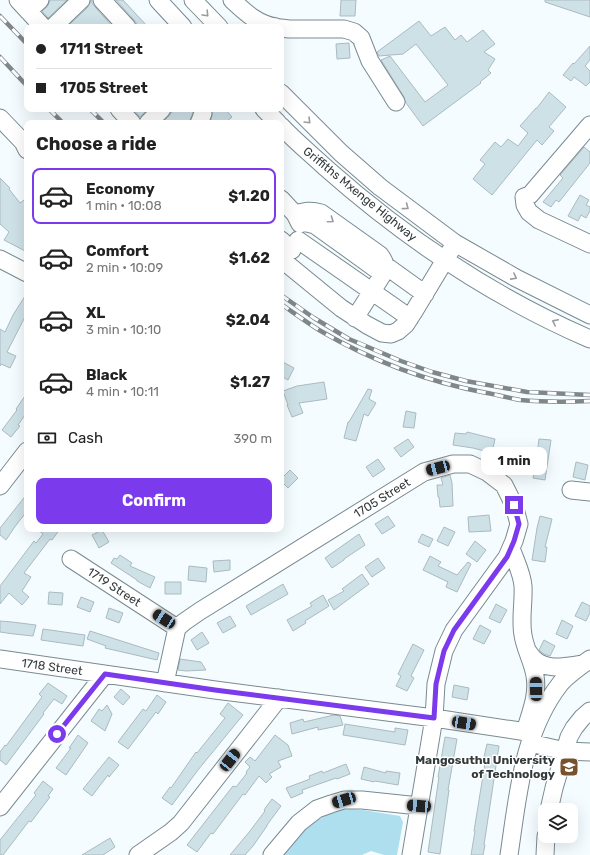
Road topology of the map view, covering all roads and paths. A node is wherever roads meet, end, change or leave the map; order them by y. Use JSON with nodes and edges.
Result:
{"nodes":[{"id":1,"x":81,"y":0,"type":"edge"},
{"id":2,"x":102,"y":0,"type":"edge"},
{"id":3,"x":158,"y":0,"type":"edge"},
{"id":4,"x":193,"y":0,"type":"edge"},
{"id":5,"x":232,"y":0,"type":"edge"},
{"id":6,"x":29,"y":4,"type":"edge"},
{"id":7,"x":41,"y":24,"type":"edge"},
{"id":8,"x":56,"y":24,"type":"edge"},
{"id":9,"x":124,"y":24,"type":"edge"},
{"id":10,"x":180,"y":24,"type":"edge"},
{"id":11,"x":215,"y":24,"type":"edge"},
{"id":12,"x":265,"y":24,"type":"edge"},
{"id":13,"x":284,"y":28,"type":"edge"},
{"id":14,"x":284,"y":96,"type":"edge"},
{"id":15,"x":396,"y":102,"type":"dead end"},
{"id":16,"x":122,"y":112,"type":"edge"},
{"id":17,"x":159,"y":112,"type":"edge"},
{"id":18,"x":267,"y":112,"type":"edge"},
{"id":19,"x":0,"y":118,"type":"edge"},
{"id":20,"x":129,"y":120,"type":"edge"},
{"id":21,"x":151,"y":120,"type":"edge"},
{"id":22,"x":275,"y":120,"type":"edge"},
{"id":23,"x":590,"y":125,"type":"edge"},
{"id":24,"x":284,"y":129,"type":"edge"},
{"id":25,"x":24,"y":145,"type":"edge"},
{"id":26,"x":284,"y":211,"type":"edge"},
{"id":27,"x":291,"y":239,"type":"edge"},
{"id":28,"x":455,"y":243,"type":"junction"},
{"id":29,"x":590,"y":244,"type":"edge"},
{"id":30,"x":0,"y":259,"type":"edge"},
{"id":31,"x":445,"y":260,"type":"junction"},
{"id":32,"x":24,"y":271,"type":"edge"},
{"id":33,"x":380,"y":279,"type":"junction"},
{"id":34,"x":425,"y":294,"type":"junction"},
{"id":35,"x":590,"y":315,"type":"edge"},
{"id":36,"x":355,"y":318,"type":"junction"},
{"id":37,"x":410,"y":318,"type":"junction"},
{"id":38,"x":590,"y":339,"type":"edge"},
{"id":39,"x":24,"y":455,"type":"edge"},
{"id":40,"x":0,"y":486,"type":"edge"},
{"id":41,"x":571,"y":490,"type":"dead end"},
{"id":42,"x":590,"y":492,"type":"edge"},
{"id":43,"x":511,"y":548,"type":"junction"},
{"id":44,"x":71,"y":559,"type":"dead end"},
{"id":45,"x":178,"y":628,"type":"junction"},
{"id":46,"x":526,"y":648,"type":"junction"},
{"id":47,"x":0,"y":659,"type":"edge"},
{"id":48,"x":587,"y":661,"type":"edge"},
{"id":49,"x":105,"y":674,"type":"junction"},
{"id":50,"x":165,"y":683,"type":"junction"},
{"id":51,"x":279,"y":698,"type":"junction"},
{"id":52,"x":590,"y":711,"type":"edge"},
{"id":53,"x":434,"y":718,"type":"junction"},
{"id":54,"x":529,"y":736,"type":"junction"},
{"id":55,"x":565,"y":751,"type":"junction"},
{"id":56,"x":590,"y":752,"type":"edge"},
{"id":57,"x":551,"y":803,"type":"edge"},
{"id":58,"x":419,"y":806,"type":"junction"},
{"id":59,"x":0,"y":807,"type":"edge"},
{"id":60,"x":546,"y":843,"type":"edge"},
{"id":61,"x":138,"y":855,"type":"edge"},
{"id":62,"x":272,"y":855,"type":"edge"},
{"id":63,"x":412,"y":855,"type":"edge"},
{"id":64,"x":509,"y":855,"type":"edge"},
{"id":65,"x":545,"y":855,"type":"edge"}],
"edges":[{"from":1,"to":8,"type":"street"},
{"from":2,"to":9,"type":"street"},
{"from":3,"to":10,"type":"street"},
{"from":4,"to":11,"type":"street","one_way":true},
{"from":5,"to":12,"type":"street"},
{"from":6,"to":7,"type":"street"},
{"from":13,"to":15,"type":"street"},
{"from":14,"to":28,"type":"street","name":"Griffiths Mxenge Highway","one_way":true},
{"from":16,"to":20,"type":"street"},
{"from":17,"to":21,"type":"street"},
{"from":18,"to":22,"type":"street"},
{"from":19,"to":25,"type":"street"},
{"from":23,"to":29,"type":"street"},
{"from":24,"to":31,"type":"street","name":"Griffiths Mxenge Highway"},
{"from":26,"to":27,"type":"street"},
{"from":27,"to":33,"type":"street"},
{"from":27,"to":33,"type":"street","one_way":true},
{"from":27,"to":36,"type":"street"},
{"from":28,"to":31,"type":"street"},
{"from":28,"to":35,"type":"street","name":"Griffiths Mxenge Highway","one_way":true},
{"from":30,"to":32,"type":"street"},
{"from":31,"to":34,"type":"street"},
{"from":38,"to":31,"type":"street","name":"Griffiths Mxenge Highway","one_way":true},
{"from":33,"to":34,"type":"street"},
{"from":33,"to":36,"type":"street"},
{"from":33,"to":37,"type":"street"},
{"from":34,"to":37,"type":"street"},
{"from":36,"to":37,"type":"street"},
{"from":39,"to":40,"type":"street"},
{"from":41,"to":42,"type":"street"},
{"from":43,"to":45,"type":"street","name":"1705 Street"},
{"from":43,"to":46,"type":"street"},
{"from":43,"to":53,"type":"street","name":"1705 Street"},
{"from":44,"to":45,"type":"street","name":"1719 Street"},
{"from":45,"to":50,"type":"street"},
{"from":46,"to":48,"type":"street"},
{"from":46,"to":54,"type":"street"},
{"from":47,"to":49,"type":"street","name":"1718 Street"},
{"from":48,"to":54,"type":"street"},
{"from":49,"to":50,"type":"street","name":"1718 Street"},
{"from":49,"to":59,"type":"street"},
{"from":50,"to":51,"type":"street","name":"1718 Street"},
{"from":51,"to":53,"type":"street","name":"1718 Street"},
{"from":51,"to":61,"type":"street"},
{"from":52,"to":55,"type":"street"},
{"from":53,"to":54,"type":"street","name":"1718 Street"},
{"from":53,"to":58,"type":"street","name":"1705 Street"},
{"from":54,"to":55,"type":"street","name":"1718 Street"},
{"from":54,"to":64,"type":"street"},
{"from":55,"to":56,"type":"street","name":"1718 Street"},
{"from":55,"to":57,"type":"street"},
{"from":58,"to":62,"type":"street"},
{"from":58,"to":63,"type":"street","name":"1705 Street"},
{"from":60,"to":65,"type":"street"}]}
